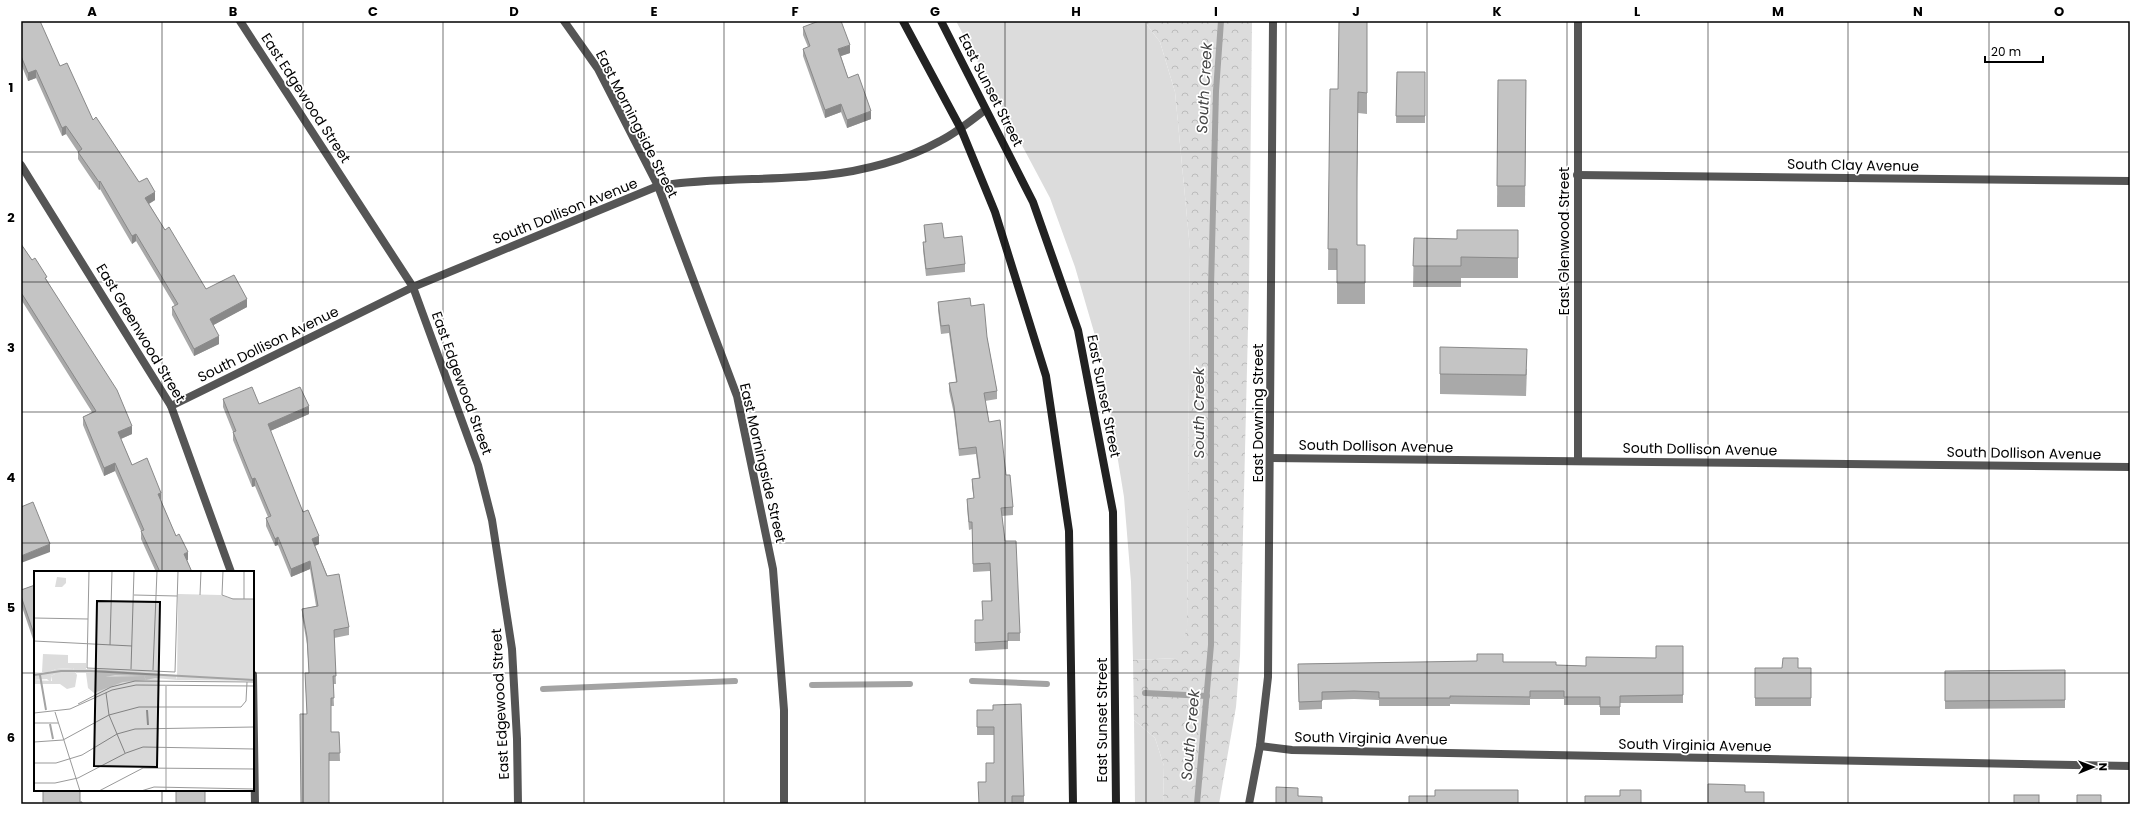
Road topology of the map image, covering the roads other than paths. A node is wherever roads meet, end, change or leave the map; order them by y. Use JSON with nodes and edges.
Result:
{"nodes":[{"id":1,"x":240,"y":21,"type":"edge"},
{"id":2,"x":564,"y":21,"type":"edge"},
{"id":3,"x":903,"y":21,"type":"edge"},
{"id":4,"x":941,"y":21,"type":"edge"},
{"id":5,"x":1273,"y":21,"type":"edge"},
{"id":6,"x":1578,"y":21,"type":"edge"},
{"id":7,"x":986,"y":110,"type":"junction"},
{"id":8,"x":961,"y":128,"type":"junction"},
{"id":9,"x":21,"y":165,"type":"edge"},
{"id":10,"x":1577,"y":175,"type":"junction"},
{"id":11,"x":2130,"y":181,"type":"edge"},
{"id":12,"x":658,"y":186,"type":"junction"},
{"id":13,"x":413,"y":288,"type":"junction"},
{"id":14,"x":171,"y":406,"type":"junction"},
{"id":15,"x":1270,"y":458,"type":"junction"},
{"id":16,"x":1578,"y":461,"type":"junction"},
{"id":17,"x":2130,"y":467,"type":"edge"},
{"id":18,"x":231,"y":571,"type":"edge"},
{"id":19,"x":254,"y":740,"type":"edge"},
{"id":20,"x":1260,"y":746,"type":"junction"},
{"id":21,"x":2130,"y":766,"type":"edge"},
{"id":22,"x":255,"y":804,"type":"edge"},
{"id":23,"x":518,"y":804,"type":"edge"},
{"id":24,"x":784,"y":804,"type":"edge"},
{"id":25,"x":1073,"y":804,"type":"edge"},
{"id":26,"x":1116,"y":804,"type":"edge"},
{"id":27,"x":1249,"y":804,"type":"edge"}],
"edges":[{"from":1,"to":13,"type":"street","name":"East Edgewood Street"},
{"from":2,"to":12,"type":"street","name":"East Morningside Street"},
{"from":3,"to":8,"type":"main road"},
{"from":4,"to":7,"type":"main road","name":"East Sunset Street"},
{"from":5,"to":15,"type":"street","name":"East Downing Street"},
{"from":6,"to":10,"type":"street","name":"East Glenwood Street"},
{"from":7,"to":8,"type":"street","name":"South Dollison Avenue"},
{"from":7,"to":26,"type":"main road","name":"East Sunset Street"},
{"from":8,"to":12,"type":"street","name":"South Dollison Avenue"},
{"from":8,"to":25,"type":"main road"},
{"from":9,"to":14,"type":"street","name":"East Greenwood Street"},
{"from":10,"to":11,"type":"street","name":"South Clay Avenue"},
{"from":10,"to":16,"type":"street","name":"East Glenwood Street"},
{"from":12,"to":13,"type":"street","name":"South Dollison Avenue"},
{"from":12,"to":24,"type":"street","name":"East Morningside Street"},
{"from":13,"to":14,"type":"street","name":"South Dollison Avenue"},
{"from":13,"to":23,"type":"street","name":"East Edgewood Street"},
{"from":14,"to":18,"type":"street","name":"East Greenwood Street"},
{"from":15,"to":16,"type":"street","name":"South Dollison Avenue"},
{"from":15,"to":20,"type":"street","name":"East Downing Street"},
{"from":16,"to":17,"type":"street","name":"South Dollison Avenue"},
{"from":19,"to":22,"type":"street"},
{"from":20,"to":21,"type":"street","name":"South Virginia Avenue"},
{"from":20,"to":27,"type":"street","name":"East Downing Street"}]}
